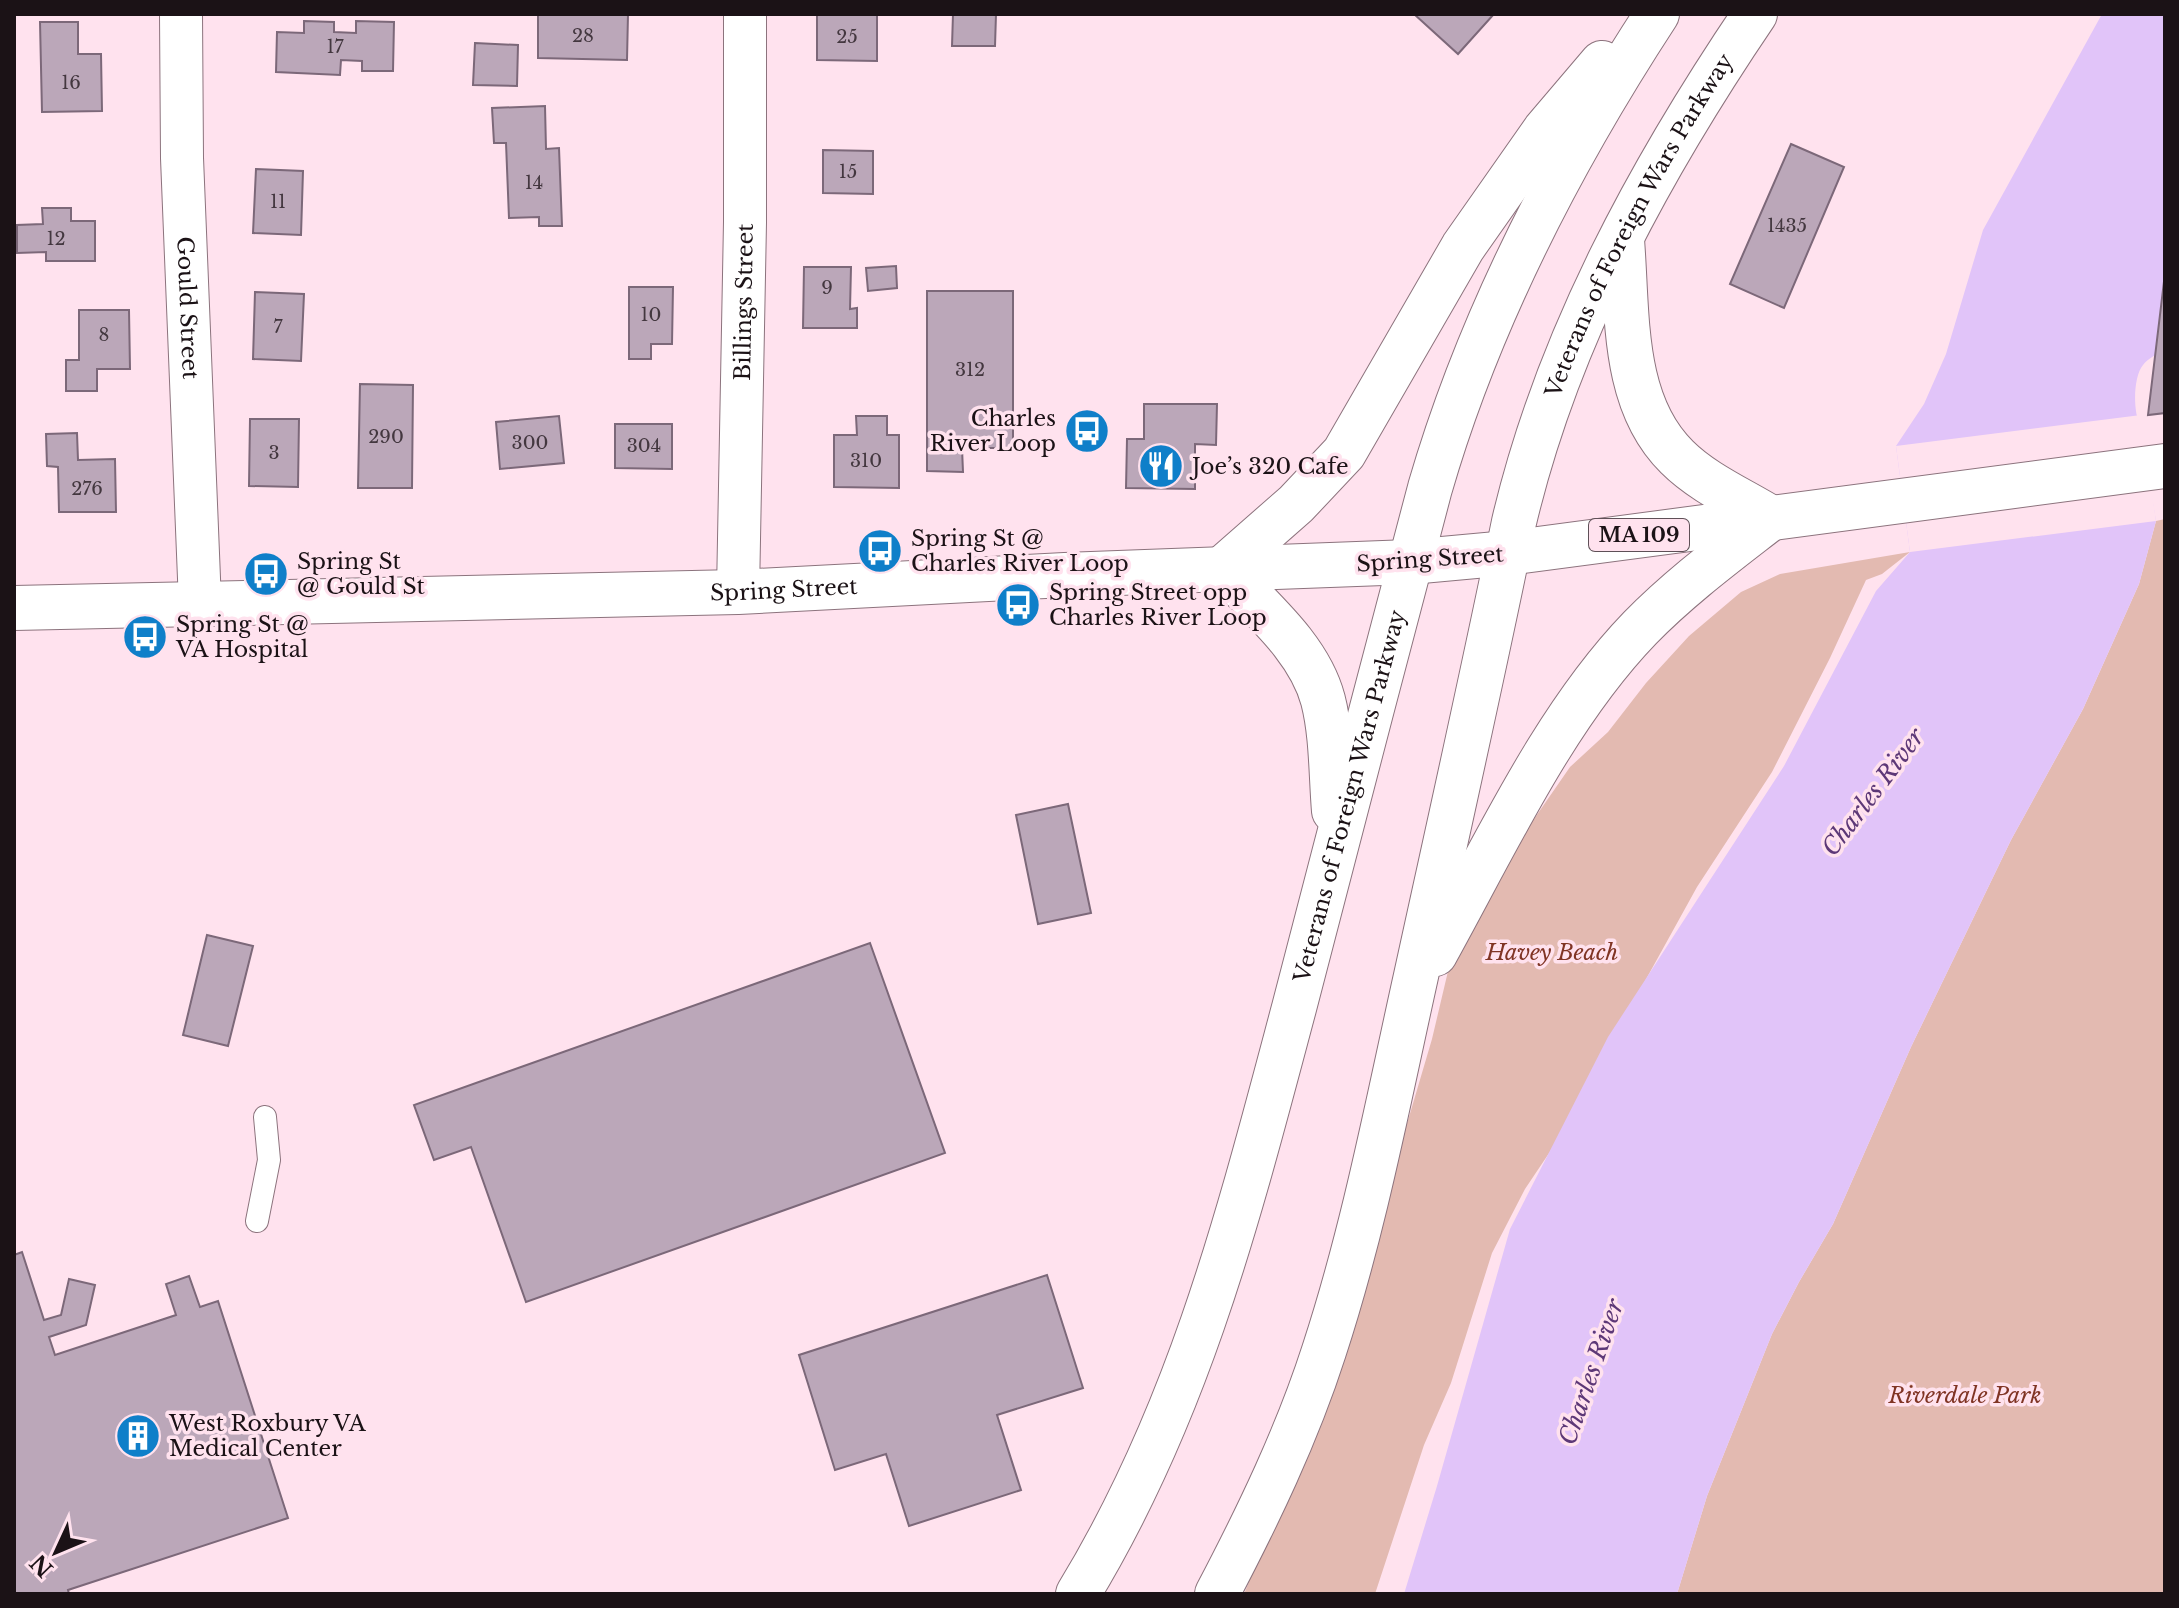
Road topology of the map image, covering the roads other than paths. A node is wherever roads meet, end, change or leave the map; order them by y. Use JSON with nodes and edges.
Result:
{"nodes":[{"id":1,"x":181,"y":14,"type":"edge"},
{"id":2,"x":745,"y":14,"type":"edge"},
{"id":3,"x":1645,"y":14,"type":"edge"},
{"id":4,"x":1657,"y":14,"type":"edge"},
{"id":5,"x":1755,"y":14,"type":"edge"},
{"id":6,"x":1622,"y":237,"type":"junction"},
{"id":7,"x":2157,"y":467,"type":"edge"},
{"id":8,"x":1771,"y":518,"type":"junction"},
{"id":9,"x":1508,"y":553,"type":"junction"},
{"id":10,"x":1410,"y":562,"type":"junction"},
{"id":11,"x":1223,"y":568,"type":"junction"},
{"id":12,"x":738,"y":592,"type":"junction"},
{"id":13,"x":200,"y":603,"type":"junction"},
{"id":14,"x":14,"y":608,"type":"edge"},
{"id":15,"x":1337,"y":845,"type":"junction"},
{"id":16,"x":1411,"y":998,"type":"junction"},
{"id":17,"x":265,"y":1117,"type":"dead end"},
{"id":18,"x":257,"y":1221,"type":"dead end"},
{"id":19,"x":1078,"y":1594,"type":"edge"},
{"id":20,"x":1217,"y":1594,"type":"edge"}],
"edges":[{"from":1,"to":13,"type":"street","name":"Gould Street"},
{"from":2,"to":12,"type":"street","name":"Billings Street"},
{"from":3,"to":11,"type":"main road"},
{"from":4,"to":10,"type":"main road","name":"Veterans of Foreign Wars Parkway"},
{"from":5,"to":6,"type":"main road","name":"Veterans of Foreign Wars Parkway"},
{"from":6,"to":8,"type":"main road"},
{"from":6,"to":9,"type":"main road","name":"Veterans of Foreign Wars Parkway"},
{"from":7,"to":8,"type":"main road","name":"Spring Street","number":"MA 109"},
{"from":8,"to":9,"type":"main road","name":"Spring Street","number":"MA 109"},
{"from":8,"to":16,"type":"main road"},
{"from":9,"to":10,"type":"main road","name":"Spring Street","number":"MA 109"},
{"from":9,"to":16,"type":"main road","name":"Veterans of Foreign Wars Parkway"},
{"from":10,"to":11,"type":"main road","name":"Spring Street"},
{"from":10,"to":15,"type":"main road","name":"Veterans of Foreign Wars Parkway"},
{"from":11,"to":12,"type":"main road","name":"Spring Street"},
{"from":11,"to":15,"type":"main road"},
{"from":12,"to":13,"type":"main road","name":"Spring Street"},
{"from":13,"to":14,"type":"main road","name":"Spring Street"},
{"from":15,"to":19,"type":"main road","name":"Veterans of Foreign Wars Parkway"},
{"from":16,"to":20,"type":"main road","name":"Veterans of Foreign Wars Parkway"},
{"from":17,"to":18,"type":"lane"}]}
